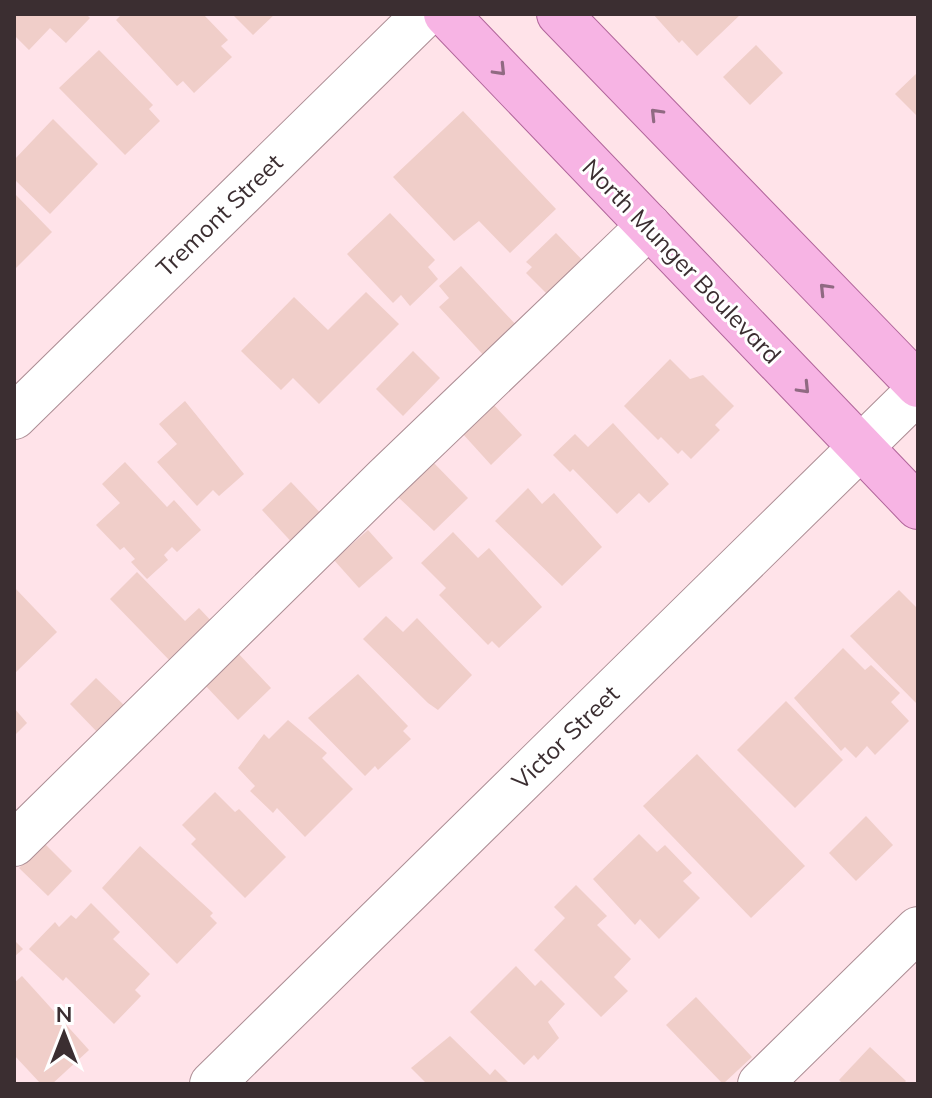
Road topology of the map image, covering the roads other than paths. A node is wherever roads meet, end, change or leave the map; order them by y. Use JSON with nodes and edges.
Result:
{"nodes":[{"id":1,"x":425,"y":14,"type":"edge"},
{"id":2,"x":446,"y":14,"type":"edge"},
{"id":3,"x":559,"y":14,"type":"edge"},
{"id":4,"x":649,"y":226,"type":"junction"},
{"id":5,"x":918,"y":388,"type":"edge"},
{"id":6,"x":14,"y":417,"type":"edge"},
{"id":7,"x":860,"y":447,"type":"junction"},
{"id":8,"x":918,"y":507,"type":"edge"},
{"id":9,"x":14,"y":844,"type":"edge"},
{"id":10,"x":918,"y":929,"type":"edge"},
{"id":11,"x":212,"y":1084,"type":"edge"},
{"id":12,"x":760,"y":1084,"type":"edge"}],
"edges":[{"from":1,"to":6,"type":"street","name":"Tremont Street"},
{"from":2,"to":4,"type":"main road","name":"North Munger Boulevard","one_way":true},
{"from":5,"to":3,"type":"main road","one_way":true},
{"from":4,"to":7,"type":"main road","name":"North Munger Boulevard","one_way":true},
{"from":4,"to":9,"type":"street"},
{"from":5,"to":7,"type":"street","name":"Victor Street"},
{"from":7,"to":8,"type":"main road","name":"North Munger Boulevard"},
{"from":7,"to":11,"type":"street","name":"Victor Street"},
{"from":10,"to":12,"type":"street"}]}
